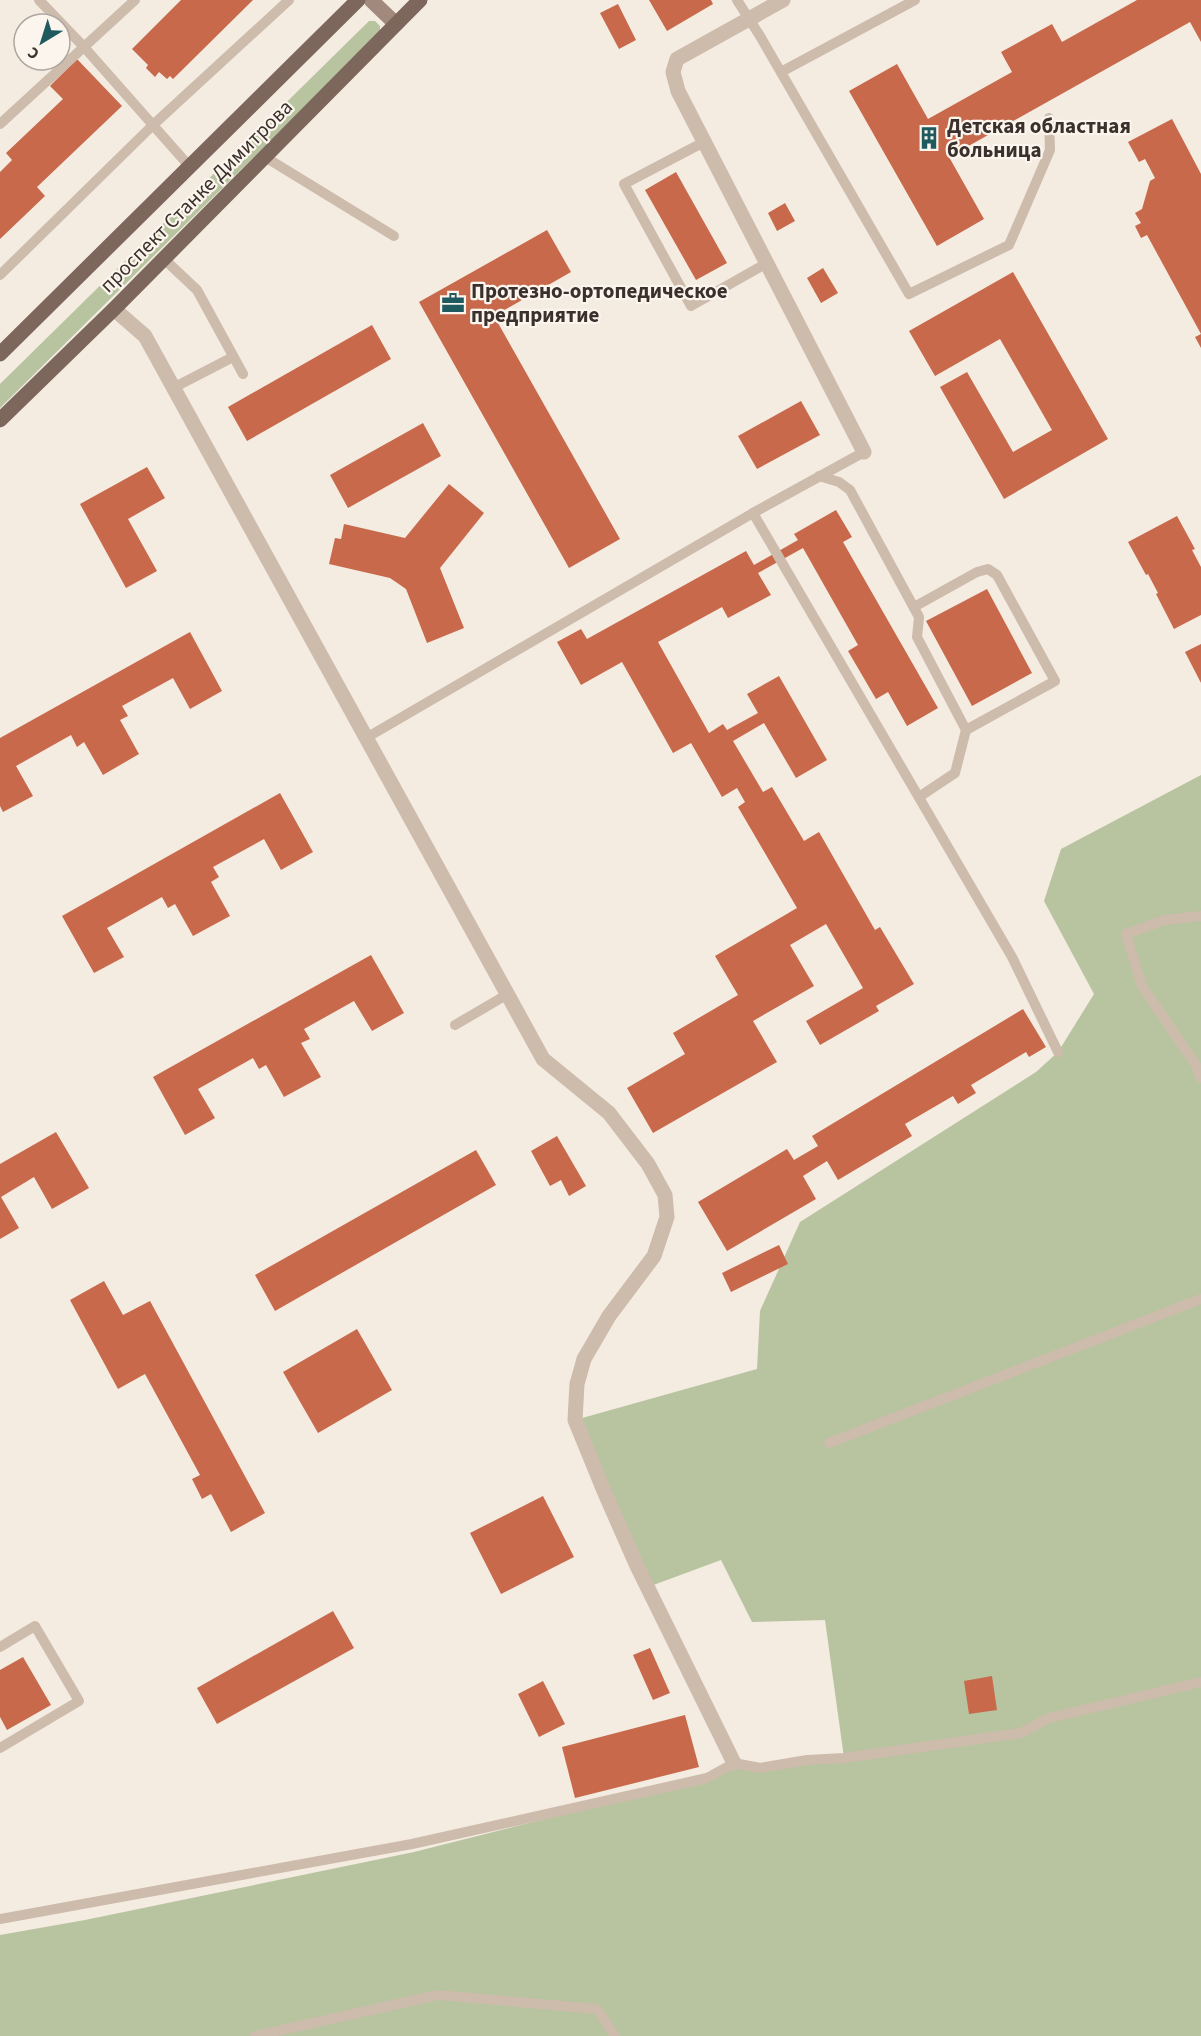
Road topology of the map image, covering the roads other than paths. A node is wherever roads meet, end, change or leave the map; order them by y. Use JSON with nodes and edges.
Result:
{"nodes":[{"id":1,"x":39,"y":0,"type":"edge"},
{"id":2,"x":135,"y":0,"type":"edge"},
{"id":3,"x":289,"y":0,"type":"edge"},
{"id":4,"x":358,"y":0,"type":"edge"},
{"id":5,"x":371,"y":0,"type":"edge"},
{"id":6,"x":420,"y":0,"type":"edge"},
{"id":7,"x":737,"y":0,"type":"edge"},
{"id":8,"x":783,"y":0,"type":"edge"},
{"id":9,"x":915,"y":0,"type":"edge"},
{"id":10,"x":749,"y":18,"type":"junction"},
{"id":11,"x":396,"y":24,"type":"junction"},
{"id":12,"x":84,"y":47,"type":"junction"},
{"id":13,"x":781,"y":72,"type":"junction"},
{"id":14,"x":1049,"y":118,"type":"dead end"},
{"id":15,"x":0,"y":124,"type":"edge"},
{"id":16,"x":153,"y":125,"type":"junction"},
{"id":17,"x":704,"y":142,"type":"junction"},
{"id":18,"x":265,"y":157,"type":"junction"},
{"id":19,"x":190,"y":167,"type":"junction"},
{"id":20,"x":394,"y":236,"type":"dead end"},
{"id":21,"x":164,"y":259,"type":"junction"},
{"id":22,"x":767,"y":263,"type":"junction"},
{"id":23,"x":0,"y":275,"type":"edge"},
{"id":24,"x":114,"y":309,"type":"junction"},
{"id":25,"x":0,"y":354,"type":"edge"},
{"id":26,"x":233,"y":357,"type":"junction"},
{"id":27,"x":243,"y":374,"type":"dead end"},
{"id":28,"x":173,"y":388,"type":"junction"},
{"id":29,"x":0,"y":420,"type":"edge"},
{"id":30,"x":864,"y":452,"type":"joint"},
{"id":31,"x":819,"y":477,"type":"junction"},
{"id":32,"x":753,"y":513,"type":"junction"},
{"id":33,"x":914,"y":607,"type":"junction"},
{"id":34,"x":966,"y":730,"type":"junction"},
{"id":35,"x":366,"y":738,"type":"junction"},
{"id":36,"x":919,"y":797,"type":"junction"},
{"id":37,"x":1201,"y":916,"type":"edge"},
{"id":38,"x":508,"y":994,"type":"junction"},
{"id":39,"x":455,"y":1025,"type":"dead end"},
{"id":40,"x":1058,"y":1052,"type":"dead end"},
{"id":41,"x":1201,"y":1078,"type":"edge"},
{"id":42,"x":1201,"y":1299,"type":"edge"},
{"id":43,"x":829,"y":1443,"type":"dead end"},
{"id":44,"x":0,"y":1647,"type":"edge"},
{"id":45,"x":1201,"y":1682,"type":"edge"},
{"id":46,"x":0,"y":1748,"type":"edge"},
{"id":47,"x":734,"y":1763,"type":"junction"},
{"id":48,"x":0,"y":1919,"type":"edge"},
{"id":49,"x":255,"y":2036,"type":"edge"},
{"id":50,"x":615,"y":2036,"type":"edge"}],
"edges":[{"from":1,"to":12,"type":"lane"},
{"from":2,"to":12,"type":"lane"},
{"from":3,"to":16,"type":"lane"},
{"from":4,"to":19,"type":"main road","name":"проспект Станке Димитрова"},
{"from":5,"to":11,"type":"main road"},
{"from":6,"to":11,"type":"main road","name":"проспект Станке Димитрова"},
{"from":7,"to":10,"type":"lane"},
{"from":8,"to":10,"type":"street"},
{"from":9,"to":13,"type":"lane"},
{"from":10,"to":13,"type":"lane"},
{"from":10,"to":17,"type":"street"},
{"from":11,"to":18,"type":"main road","name":"проспект Станке Димитрова"},
{"from":12,"to":15,"type":"lane"},
{"from":12,"to":16,"type":"lane"},
{"from":13,"to":14,"type":"lane"},
{"from":16,"to":19,"type":"lane"},
{"from":16,"to":23,"type":"lane"},
{"from":17,"to":22,"type":"street"},
{"from":17,"to":22,"type":"lane"},
{"from":18,"to":20,"type":"lane"},
{"from":18,"to":21,"type":"main road","name":"проспект Станке Димитрова"},
{"from":19,"to":25,"type":"main road","name":"проспект Станке Димитрова"},
{"from":21,"to":24,"type":"main road","name":"проспект Станке Димитрова"},
{"from":21,"to":26,"type":"lane"},
{"from":22,"to":30,"type":"street"},
{"from":24,"to":28,"type":"street"},
{"from":24,"to":29,"type":"main road","name":"проспект Станке Димитрова"},
{"from":26,"to":27,"type":"lane"},
{"from":26,"to":28,"type":"lane"},
{"from":28,"to":35,"type":"street"},
{"from":30,"to":31,"type":"lane"},
{"from":31,"to":32,"type":"lane"},
{"from":31,"to":33,"type":"lane"},
{"from":32,"to":35,"type":"lane"},
{"from":32,"to":36,"type":"lane"},
{"from":33,"to":34,"type":"lane"},
{"from":33,"to":34,"type":"lane"},
{"from":34,"to":36,"type":"lane"},
{"from":35,"to":38,"type":"street"},
{"from":36,"to":40,"type":"lane"},
{"from":37,"to":41,"type":"lane"},
{"from":38,"to":39,"type":"lane"},
{"from":38,"to":47,"type":"street"},
{"from":42,"to":43,"type":"lane"},
{"from":44,"to":46,"type":"lane"},
{"from":45,"to":47,"type":"lane"},
{"from":47,"to":48,"type":"lane"},
{"from":49,"to":50,"type":"lane"}]}
